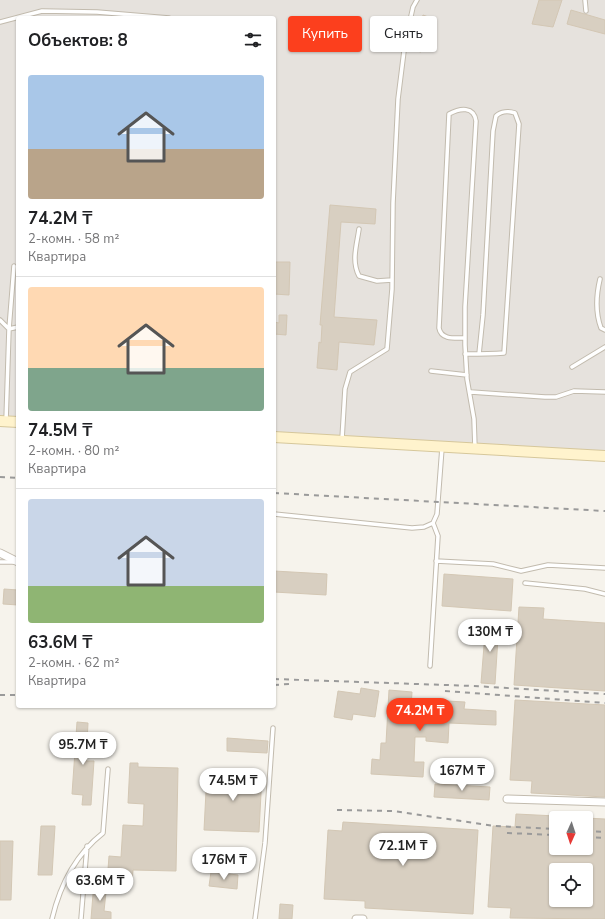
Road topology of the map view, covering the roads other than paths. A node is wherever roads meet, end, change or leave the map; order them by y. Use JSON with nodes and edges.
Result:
{"nodes":[{"id":1,"x":416,"y":0,"type":"edge"},
{"id":2,"x":585,"y":0,"type":"edge"},
{"id":3,"x":586,"y":11,"type":"dead end"},
{"id":4,"x":23,"y":16,"type":"edge"},
{"id":5,"x":145,"y":16,"type":"edge"},
{"id":6,"x":16,"y":18,"type":"edge"},
{"id":7,"x":0,"y":22,"type":"edge"},
{"id":8,"x":359,"y":229,"type":"dead end"},
{"id":9,"x":14,"y":266,"type":"dead end"},
{"id":10,"x":600,"y":279,"type":"dead end"},
{"id":11,"x":392,"y":280,"type":"junction"},
{"id":12,"x":0,"y":320,"type":"edge"},
{"id":13,"x":16,"y":328,"type":"edge"},
{"id":14,"x":10,"y":329,"type":"junction"},
{"id":15,"x":605,"y":330,"type":"edge"},
{"id":16,"x":465,"y":338,"type":"junction"},
{"id":17,"x":605,"y":347,"type":"edge"},
{"id":18,"x":465,"y":354,"type":"junction"},
{"id":19,"x":479,"y":354,"type":"junction"},
{"id":20,"x":572,"y":367,"type":"dead end"},
{"id":21,"x":431,"y":372,"type":"dead end"},
{"id":22,"x":467,"y":375,"type":"junction"},
{"id":23,"x":471,"y":392,"type":"junction"},
{"id":24,"x":605,"y":392,"type":"edge"},
{"id":25,"x":3,"y":422,"type":"edge"},
{"id":26,"x":16,"y":422,"type":"edge"},
{"id":27,"x":276,"y":437,"type":"edge"},
{"id":28,"x":342,"y":441,"type":"junction"},
{"id":29,"x":442,"y":447,"type":"junction"},
{"id":30,"x":475,"y":449,"type":"junction"},
{"id":31,"x":605,"y":456,"type":"edge"},
{"id":32,"x":276,"y":514,"type":"edge"},
{"id":33,"x":433,"y":524,"type":"junction"},
{"id":34,"x":0,"y":553,"type":"edge"},
{"id":35,"x":16,"y":561,"type":"edge"},
{"id":36,"x":436,"y":561,"type":"junction"},
{"id":37,"x":0,"y":562,"type":"edge"},
{"id":38,"x":16,"y":562,"type":"edge"},
{"id":39,"x":605,"y":568,"type":"edge"},
{"id":40,"x":525,"y":583,"type":"dead end"},
{"id":41,"x":605,"y":594,"type":"edge"},
{"id":42,"x":430,"y":666,"type":"dead end"},
{"id":43,"x":273,"y":728,"type":"dead end"},
{"id":44,"x":108,"y":769,"type":"dead end"},
{"id":45,"x":507,"y":799,"type":"dead end"},
{"id":46,"x":605,"y":802,"type":"edge"},
{"id":47,"x":87,"y":846,"type":"junction"},
{"id":48,"x":52,"y":919,"type":"edge"},
{"id":49,"x":81,"y":919,"type":"edge"},
{"id":50,"x":256,"y":919,"type":"edge"},
{"id":51,"x":356,"y":919,"type":"edge"},
{"id":52,"x":362,"y":919,"type":"edge"}],
"edges":[{"from":1,"to":11,"type":"lane"},
{"from":2,"to":3,"type":"lane"},
{"from":4,"to":5,"type":"lane"},
{"from":6,"to":7,"type":"lane"},
{"from":8,"to":11,"type":"lane"},
{"from":9,"to":14,"type":"lane"},
{"from":10,"to":15,"type":"lane"},
{"from":11,"to":28,"type":"lane"},
{"from":12,"to":14,"type":"lane"},
{"from":13,"to":14,"type":"lane"},
{"from":14,"to":25,"type":"lane"},
{"from":16,"to":16,"type":"lane"},
{"from":16,"to":18,"type":"lane"},
{"from":17,"to":20,"type":"lane"},
{"from":18,"to":19,"type":"lane"},
{"from":18,"to":22,"type":"lane"},
{"from":19,"to":19,"type":"lane"},
{"from":21,"to":22,"type":"lane"},
{"from":22,"to":23,"type":"lane"},
{"from":23,"to":24,"type":"lane"},
{"from":23,"to":30,"type":"lane"},
{"from":25,"to":26,"type":"main road"},
{"from":27,"to":28,"type":"main road"},
{"from":28,"to":29,"type":"main road"},
{"from":29,"to":30,"type":"main road"},
{"from":29,"to":33,"type":"lane"},
{"from":30,"to":31,"type":"main road"},
{"from":32,"to":33,"type":"lane"},
{"from":33,"to":36,"type":"lane"},
{"from":34,"to":35,"type":"street"},
{"from":36,"to":39,"type":"lane"},
{"from":36,"to":42,"type":"lane"},
{"from":37,"to":38,"type":"lane"},
{"from":40,"to":41,"type":"lane"},
{"from":43,"to":50,"type":"lane"},
{"from":44,"to":47,"type":"lane"},
{"from":45,"to":46,"type":"street"},
{"from":47,"to":48,"type":"lane"},
{"from":47,"to":49,"type":"lane"},
{"from":51,"to":52,"type":"street"}]}
